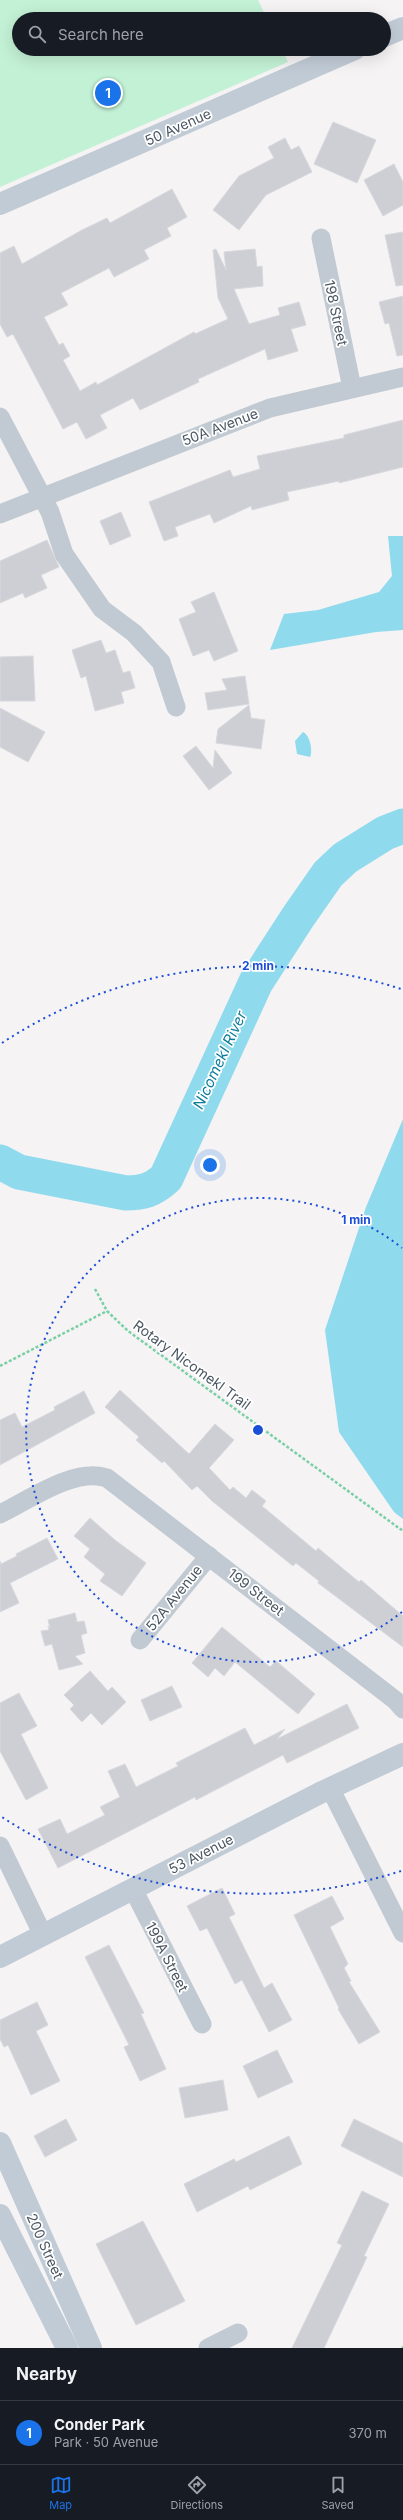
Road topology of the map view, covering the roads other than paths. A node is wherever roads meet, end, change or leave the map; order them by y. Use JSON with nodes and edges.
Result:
{"nodes":[{"id":1,"x":403,"y":28,"type":"edge"},
{"id":2,"x":391,"y":33,"type":"edge"},
{"id":3,"x":339,"y":56,"type":"edge"},
{"id":4,"x":0,"y":204,"type":"edge"},
{"id":5,"x":321,"y":238,"type":"dead end"},
{"id":6,"x":403,"y":377,"type":"edge"},
{"id":7,"x":352,"y":388,"type":"junction"},
{"id":8,"x":0,"y":417,"type":"edge"},
{"id":9,"x":43,"y":497,"type":"junction"},
{"id":10,"x":0,"y":514,"type":"edge"},
{"id":11,"x":176,"y":707,"type":"dead end"},
{"id":12,"x":0,"y":1514,"type":"edge"},
{"id":13,"x":209,"y":1556,"type":"junction"},
{"id":14,"x":140,"y":1640,"type":"dead end"},
{"id":15,"x":403,"y":1709,"type":"edge"},
{"id":16,"x":403,"y":1754,"type":"edge"},
{"id":17,"x":330,"y":1788,"type":"junction"},
{"id":18,"x":0,"y":1846,"type":"edge"},
{"id":19,"x":133,"y":1889,"type":"junction"},
{"id":20,"x":403,"y":1933,"type":"edge"},
{"id":21,"x":43,"y":1935,"type":"junction"},
{"id":22,"x":0,"y":1956,"type":"edge"},
{"id":23,"x":202,"y":2024,"type":"dead end"},
{"id":24,"x":0,"y":2143,"type":"edge"},
{"id":25,"x":0,"y":2215,"type":"edge"},
{"id":26,"x":238,"y":2333,"type":"dead end"},
{"id":27,"x":67,"y":2348,"type":"edge"},
{"id":28,"x":91,"y":2348,"type":"edge"},
{"id":29,"x":208,"y":2348,"type":"edge"}],
"edges":[{"from":1,"to":2,"type":"street"},
{"from":3,"to":4,"type":"street","name":"50 Avenue"},
{"from":5,"to":7,"type":"street","name":"198 Street"},
{"from":6,"to":7,"type":"street","name":"50A Avenue"},
{"from":7,"to":9,"type":"street","name":"50A Avenue"},
{"from":8,"to":9,"type":"street"},
{"from":9,"to":10,"type":"street","name":"50A Avenue"},
{"from":9,"to":11,"type":"street"},
{"from":12,"to":13,"type":"street","name":"199 Street"},
{"from":13,"to":14,"type":"street","name":"52A Avenue"},
{"from":13,"to":15,"type":"street","name":"199 Street"},
{"from":16,"to":17,"type":"street","name":"53 Avenue"},
{"from":17,"to":19,"type":"street","name":"53 Avenue"},
{"from":17,"to":20,"type":"street"},
{"from":18,"to":21,"type":"street"},
{"from":19,"to":21,"type":"street","name":"53 Avenue"},
{"from":19,"to":23,"type":"street","name":"199A Street"},
{"from":21,"to":22,"type":"street","name":"53 Avenue"},
{"from":24,"to":28,"type":"street","name":"200 Street"},
{"from":25,"to":27,"type":"street","name":"200 Street"},
{"from":26,"to":29,"type":"street"}]}
